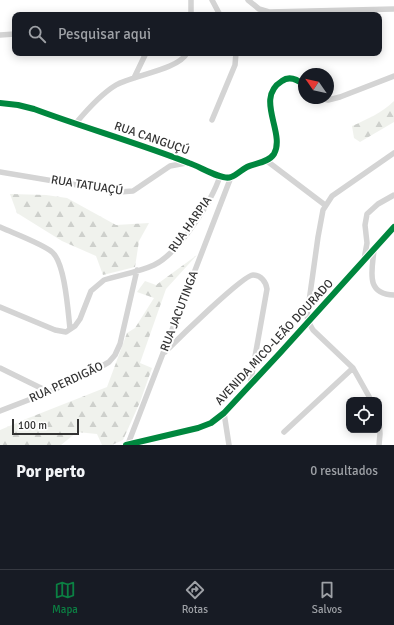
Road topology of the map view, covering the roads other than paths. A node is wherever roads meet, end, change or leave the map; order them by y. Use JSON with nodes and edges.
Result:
{"nodes":[{"id":1,"x":191,"y":0,"type":"edge"},
{"id":2,"x":212,"y":0,"type":"edge"},
{"id":3,"x":248,"y":0,"type":"edge"},
{"id":4,"x":394,"y":9,"type":"edge"},
{"id":5,"x":190,"y":12,"type":"edge"},
{"id":6,"x":218,"y":12,"type":"edge"},
{"id":7,"x":12,"y":34,"type":"edge"},
{"id":8,"x":0,"y":35,"type":"edge"},
{"id":9,"x":145,"y":56,"type":"edge"},
{"id":10,"x":184,"y":56,"type":"edge"},
{"id":11,"x":236,"y":56,"type":"edge"},
{"id":12,"x":394,"y":76,"type":"edge"},
{"id":13,"x":134,"y":78,"type":"junction"},
{"id":14,"x":298,"y":81,"type":"edge"},
{"id":15,"x":334,"y":98,"type":"edge"},
{"id":16,"x":0,"y":103,"type":"edge"},
{"id":17,"x":212,"y":120,"type":"dead end"},
{"id":18,"x":76,"y":123,"type":"junction"},
{"id":19,"x":394,"y":153,"type":"edge"},
{"id":20,"x":267,"y":161,"type":"junction"},
{"id":21,"x":190,"y":163,"type":"junction"},
{"id":22,"x":0,"y":172,"type":"edge"},
{"id":23,"x":220,"y":176,"type":"junction"},
{"id":24,"x":231,"y":178,"type":"junction"},
{"id":25,"x":394,"y":195,"type":"edge"},
{"id":26,"x":325,"y":205,"type":"junction"},
{"id":27,"x":0,"y":227,"type":"edge"},
{"id":28,"x":394,"y":227,"type":"edge"},
{"id":29,"x":374,"y":250,"type":"junction"},
{"id":30,"x":364,"y":260,"type":"junction"},
{"id":31,"x":137,"y":270,"type":"junction"},
{"id":32,"x":394,"y":295,"type":"edge"},
{"id":33,"x":0,"y":308,"type":"edge"},
{"id":34,"x":308,"y":321,"type":"junction"},
{"id":35,"x":70,"y":329,"type":"junction"},
{"id":36,"x":163,"y":354,"type":"junction"},
{"id":37,"x":0,"y":368,"type":"edge"},
{"id":38,"x":353,"y":368,"type":"junction"},
{"id":39,"x":250,"y":386,"type":"junction"},
{"id":40,"x":49,"y":392,"type":"junction"},
{"id":41,"x":369,"y":397,"type":"edge"},
{"id":42,"x":0,"y":412,"type":"edge"},
{"id":43,"x":224,"y":413,"type":"junction"},
{"id":44,"x":284,"y":432,"type":"dead end"},
{"id":45,"x":380,"y":433,"type":"edge"},
{"id":46,"x":127,"y":444,"type":"edge"},
{"id":47,"x":229,"y":445,"type":"edge"},
{"id":48,"x":379,"y":445,"type":"edge"}],
"edges":[{"from":1,"to":5,"type":"street"},
{"from":2,"to":6,"type":"street"},
{"from":3,"to":4,"type":"street"},
{"from":7,"to":8,"type":"street"},
{"from":9,"to":13,"type":"street"},
{"from":10,"to":13,"type":"street"},
{"from":11,"to":17,"type":"street"},
{"from":12,"to":15,"type":"street"},
{"from":13,"to":18,"type":"street"},
{"from":14,"to":20,"type":"street"},
{"from":16,"to":18,"type":"street","name":"RUA CANGUÇÚ"},
{"from":18,"to":21,"type":"street","name":"RUA CANGUÇÚ"},
{"from":19,"to":26,"type":"street"},
{"from":20,"to":24,"type":"street"},
{"from":20,"to":26,"type":"street"},
{"from":21,"to":22,"type":"street","name":"RUA TATUAÇÚ"},
{"from":21,"to":23,"type":"street","name":"RUA CANGUÇÚ"},
{"from":23,"to":24,"type":"street"},
{"from":23,"to":31,"type":"street","name":"RUA HARPIA"},
{"from":24,"to":36,"type":"street","name":"RUA JACUTINGA"},
{"from":25,"to":30,"type":"street"},
{"from":26,"to":34,"type":"street"},
{"from":27,"to":35,"type":"street"},
{"from":28,"to":29,"type":"street","name":"AVENIDA MICO-LEÃO DOURADO"},
{"from":29,"to":30,"type":"street","name":"AVENIDA MICO-LEÃO DOURADO"},
{"from":29,"to":32,"type":"street"},
{"from":30,"to":34,"type":"street","name":"AVENIDA MICO-LEÃO DOURADO"},
{"from":31,"to":35,"type":"street","name":"RUA HARPIA"},
{"from":31,"to":40,"type":"street","name":"RUA PERDIGÃO"},
{"from":33,"to":35,"type":"street"},
{"from":34,"to":38,"type":"street"},
{"from":34,"to":39,"type":"street","name":"AVENIDA MICO-LEÃO DOURADO"},
{"from":36,"to":39,"type":"street"},
{"from":36,"to":46,"type":"street","name":"RUA JACUTINGA"},
{"from":37,"to":40,"type":"street"},
{"from":38,"to":41,"type":"street"},
{"from":38,"to":44,"type":"street"},
{"from":39,"to":43,"type":"street","name":"AVENIDA MICO-LEÃO DOURADO"},
{"from":40,"to":42,"type":"street","name":"RUA PERDIGÃO"},
{"from":43,"to":46,"type":"street","name":"AVENIDA MICO-LEÃO DOURADO"},
{"from":43,"to":47,"type":"street"},
{"from":45,"to":48,"type":"street"}]}
